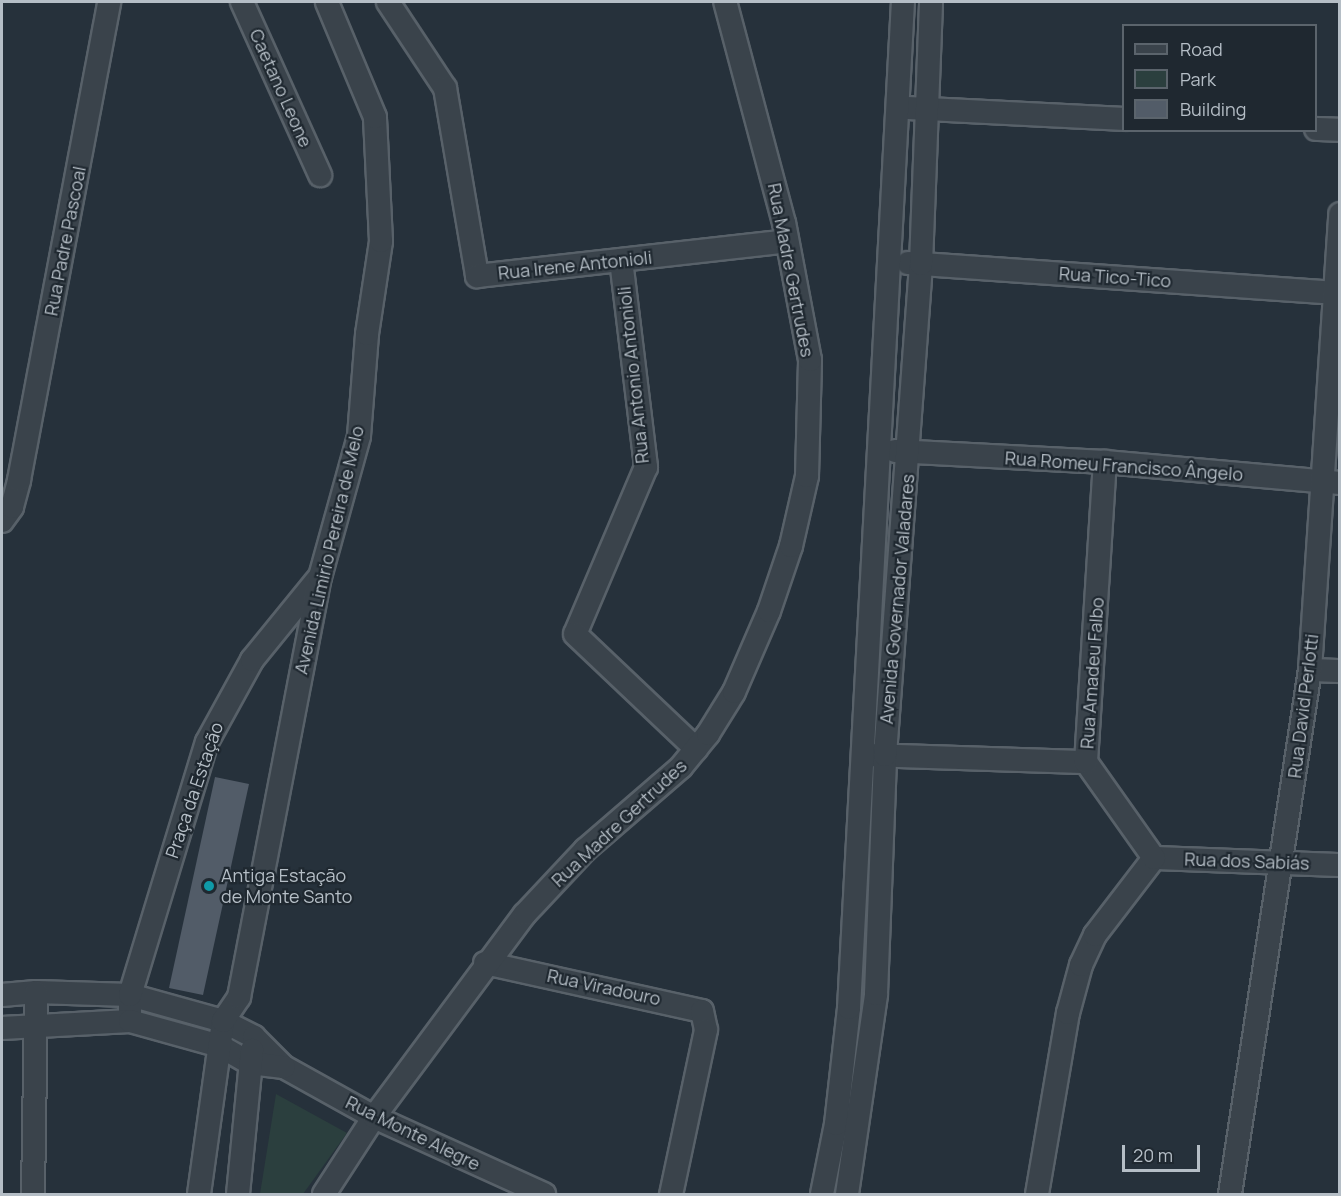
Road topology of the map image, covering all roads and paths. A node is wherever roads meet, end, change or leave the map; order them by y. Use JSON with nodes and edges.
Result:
{"nodes":[{"id":1,"x":109,"y":2,"type":"edge"},
{"id":2,"x":242,"y":2,"type":"edge"},
{"id":3,"x":327,"y":2,"type":"edge"},
{"id":4,"x":388,"y":2,"type":"edge"},
{"id":5,"x":725,"y":2,"type":"edge"},
{"id":6,"x":903,"y":2,"type":"edge"},
{"id":7,"x":931,"y":2,"type":"edge"},
{"id":8,"x":895,"y":107,"type":"junction"},
{"id":9,"x":924,"y":109,"type":"junction"},
{"id":10,"x":1122,"y":119,"type":"edge"},
{"id":11,"x":1317,"y":129,"type":"edge"},
{"id":12,"x":1340,"y":130,"type":"edge"},
{"id":13,"x":320,"y":175,"type":"dead end"},
{"id":14,"x":1340,"y":214,"type":"edge"},
{"id":15,"x":787,"y":241,"type":"junction"},
{"id":16,"x":621,"y":260,"type":"junction"},
{"id":17,"x":891,"y":262,"type":"junction"},
{"id":18,"x":921,"y":264,"type":"junction"},
{"id":19,"x":1337,"y":293,"type":"edge"},
{"id":20,"x":880,"y":450,"type":"junction"},
{"id":21,"x":909,"y":451,"type":"junction"},
{"id":22,"x":1105,"y":462,"type":"junction"},
{"id":23,"x":1330,"y":482,"type":"edge"},
{"id":24,"x":2,"y":521,"type":"edge"},
{"id":25,"x":320,"y":577,"type":"junction"},
{"id":26,"x":1310,"y":670,"type":"junction"},
{"id":27,"x":1340,"y":671,"type":"edge"},
{"id":28,"x":696,"y":749,"type":"junction"},
{"id":29,"x":874,"y":755,"type":"junction"},
{"id":30,"x":1086,"y":762,"type":"junction"},
{"id":31,"x":1154,"y":858,"type":"junction"},
{"id":32,"x":1283,"y":861,"type":"junction"},
{"id":33,"x":1340,"y":865,"type":"edge"},
{"id":34,"x":852,"y":948,"type":"junction"},
{"id":35,"x":878,"y":949,"type":"junction"},
{"id":36,"x":485,"y":963,"type":"junction"},
{"id":37,"x":36,"y":992,"type":"junction"},
{"id":38,"x":2,"y":995,"type":"edge"},
{"id":39,"x":130,"y":995,"type":"junction"},
{"id":40,"x":239,"y":997,"type":"junction"},
{"id":41,"x":130,"y":1021,"type":"junction"},
{"id":42,"x":223,"y":1021,"type":"junction"},
{"id":43,"x":38,"y":1024,"type":"junction"},
{"id":44,"x":2,"y":1028,"type":"edge"},
{"id":45,"x":254,"y":1037,"type":"junction"},
{"id":46,"x":220,"y":1046,"type":"junction"},
{"id":47,"x":250,"y":1063,"type":"junction"},
{"id":48,"x":284,"y":1067,"type":"junction"},
{"id":49,"x":374,"y":1117,"type":"junction"},
{"id":50,"x":33,"y":1194,"type":"edge"},
{"id":51,"x":199,"y":1194,"type":"edge"},
{"id":52,"x":238,"y":1194,"type":"edge"},
{"id":53,"x":324,"y":1194,"type":"edge"},
{"id":54,"x":544,"y":1194,"type":"edge"},
{"id":55,"x":671,"y":1194,"type":"edge"},
{"id":56,"x":822,"y":1194,"type":"edge"},
{"id":57,"x":847,"y":1194,"type":"edge"},
{"id":58,"x":1037,"y":1194,"type":"edge"},
{"id":59,"x":1230,"y":1194,"type":"edge"}],
"edges":[{"from":1,"to":24,"type":"street","name":"Rua Padre Pascoal"},
{"from":2,"to":13,"type":"street","name":"Caetano Leone"},
{"from":3,"to":25,"type":"street","name":"Avenida Limirio Pereira de Melo"},
{"from":4,"to":16,"type":"street","name":"Rua Irene Antonioli"},
{"from":5,"to":15,"type":"street","name":"Rua Madre Gertrudes"},
{"from":6,"to":8,"type":"street","name":"Avenida Governador Valadares"},
{"from":7,"to":9,"type":"street","name":"Avenida Governador Valadares"},
{"from":8,"to":9,"type":"street"},
{"from":8,"to":17,"type":"street","name":"Avenida Governador Valadares"},
{"from":9,"to":10,"type":"street"},
{"from":9,"to":18,"type":"street","name":"Avenida Governador Valadares"},
{"from":11,"to":12,"type":"street"},
{"from":14,"to":19,"type":"street","name":"Rua David Perlotti"},
{"from":15,"to":16,"type":"street","name":"Rua Irene Antonioli"},
{"from":15,"to":28,"type":"street","name":"Rua Madre Gertrudes"},
{"from":16,"to":28,"type":"street","name":"Rua Antonio Antonioli"},
{"from":17,"to":18,"type":"street","name":"Rua Tico-Tico"},
{"from":17,"to":20,"type":"street","name":"Avenida Governador Valadares"},
{"from":18,"to":19,"type":"street","name":"Rua Tico-Tico"},
{"from":18,"to":21,"type":"street","name":"Avenida Governador Valadares"},
{"from":19,"to":23,"type":"street","name":"Rua David Perlotti"},
{"from":20,"to":21,"type":"street","name":"Rua Romeu Francisco Ângelo"},
{"from":20,"to":29,"type":"street","name":"Avenida Governador Valadares"},
{"from":21,"to":22,"type":"street","name":"Rua Romeu Francisco Ângelo"},
{"from":21,"to":29,"type":"street","name":"Avenida Governador Valadares"},
{"from":22,"to":23,"type":"street","name":"Rua Romeu Francisco Ângelo"},
{"from":22,"to":30,"type":"street","name":"Rua Amadeu Falbo"},
{"from":23,"to":26,"type":"street","name":"Rua David Perlotti"},
{"from":25,"to":39,"type":"street","name":"Praça da Estação"},
{"from":25,"to":40,"type":"street","name":"Avenida Limirio Pereira de Melo"},
{"from":26,"to":27,"type":"street"},
{"from":26,"to":32,"type":"street","name":"Rua David Perlotti"},
{"from":28,"to":36,"type":"street","name":"Rua Madre Gertrudes"},
{"from":29,"to":30,"type":"street"},
{"from":29,"to":34,"type":"street","name":"Avenida Governador Valadares"},
{"from":29,"to":35,"type":"street","name":"Avenida Governador Valadares"},
{"from":30,"to":31,"type":"street","name":"Rua Amadeu Falbo"},
{"from":31,"to":32,"type":"street","name":"Rua dos Sabiás"},
{"from":31,"to":58,"type":"street"},
{"from":32,"to":33,"type":"street","name":"Rua dos Sabiás"},
{"from":32,"to":59,"type":"street","name":"Rua David Perlotti"},
{"from":34,"to":35,"type":"street"},
{"from":34,"to":56,"type":"street","name":"Avenida Governador Valadares"},
{"from":35,"to":57,"type":"street","name":"Avenida Governador Valadares"},
{"from":36,"to":49,"type":"street","name":"Rua Madre Gertrudes"},
{"from":36,"to":55,"type":"street","name":"Rua Viradouro"},
{"from":37,"to":38,"type":"street","name":"Rua Monte Alegre"},
{"from":37,"to":39,"type":"street","name":"Rua Monte Alegre"},
{"from":37,"to":43,"type":"street"},
{"from":39,"to":41,"type":"street","name":"Praça da Estação"},
{"from":39,"to":42,"type":"street","name":"Rua Monte Alegre"},
{"from":40,"to":42,"type":"street","name":"Avenida Limirio Pereira de Melo"},
{"from":40,"to":45,"type":"street"},
{"from":41,"to":43,"type":"street","name":"Rua Monte Alegre"},
{"from":41,"to":46,"type":"street","name":"Rua Monte Alegre"},
{"from":42,"to":45,"type":"street","name":"Rua Monte Alegre"},
{"from":42,"to":46,"type":"street","name":"Avenida Limirio Pereira de Melo"},
{"from":43,"to":44,"type":"street","name":"Rua Monte Alegre"},
{"from":43,"to":50,"type":"street"},
{"from":45,"to":47,"type":"street"},
{"from":45,"to":48,"type":"street","name":"Rua Monte Alegre"},
{"from":46,"to":47,"type":"street","name":"Rua Monte Alegre"},
{"from":46,"to":51,"type":"street","name":"Avenida Limirio Pereira de Melo"},
{"from":47,"to":48,"type":"street","name":"Rua Monte Alegre"},
{"from":47,"to":52,"type":"street"},
{"from":48,"to":49,"type":"street","name":"Rua Monte Alegre"},
{"from":49,"to":53,"type":"street","name":"Rua Madre Gertrudes"},
{"from":49,"to":54,"type":"street","name":"Rua Monte Alegre"}]}
